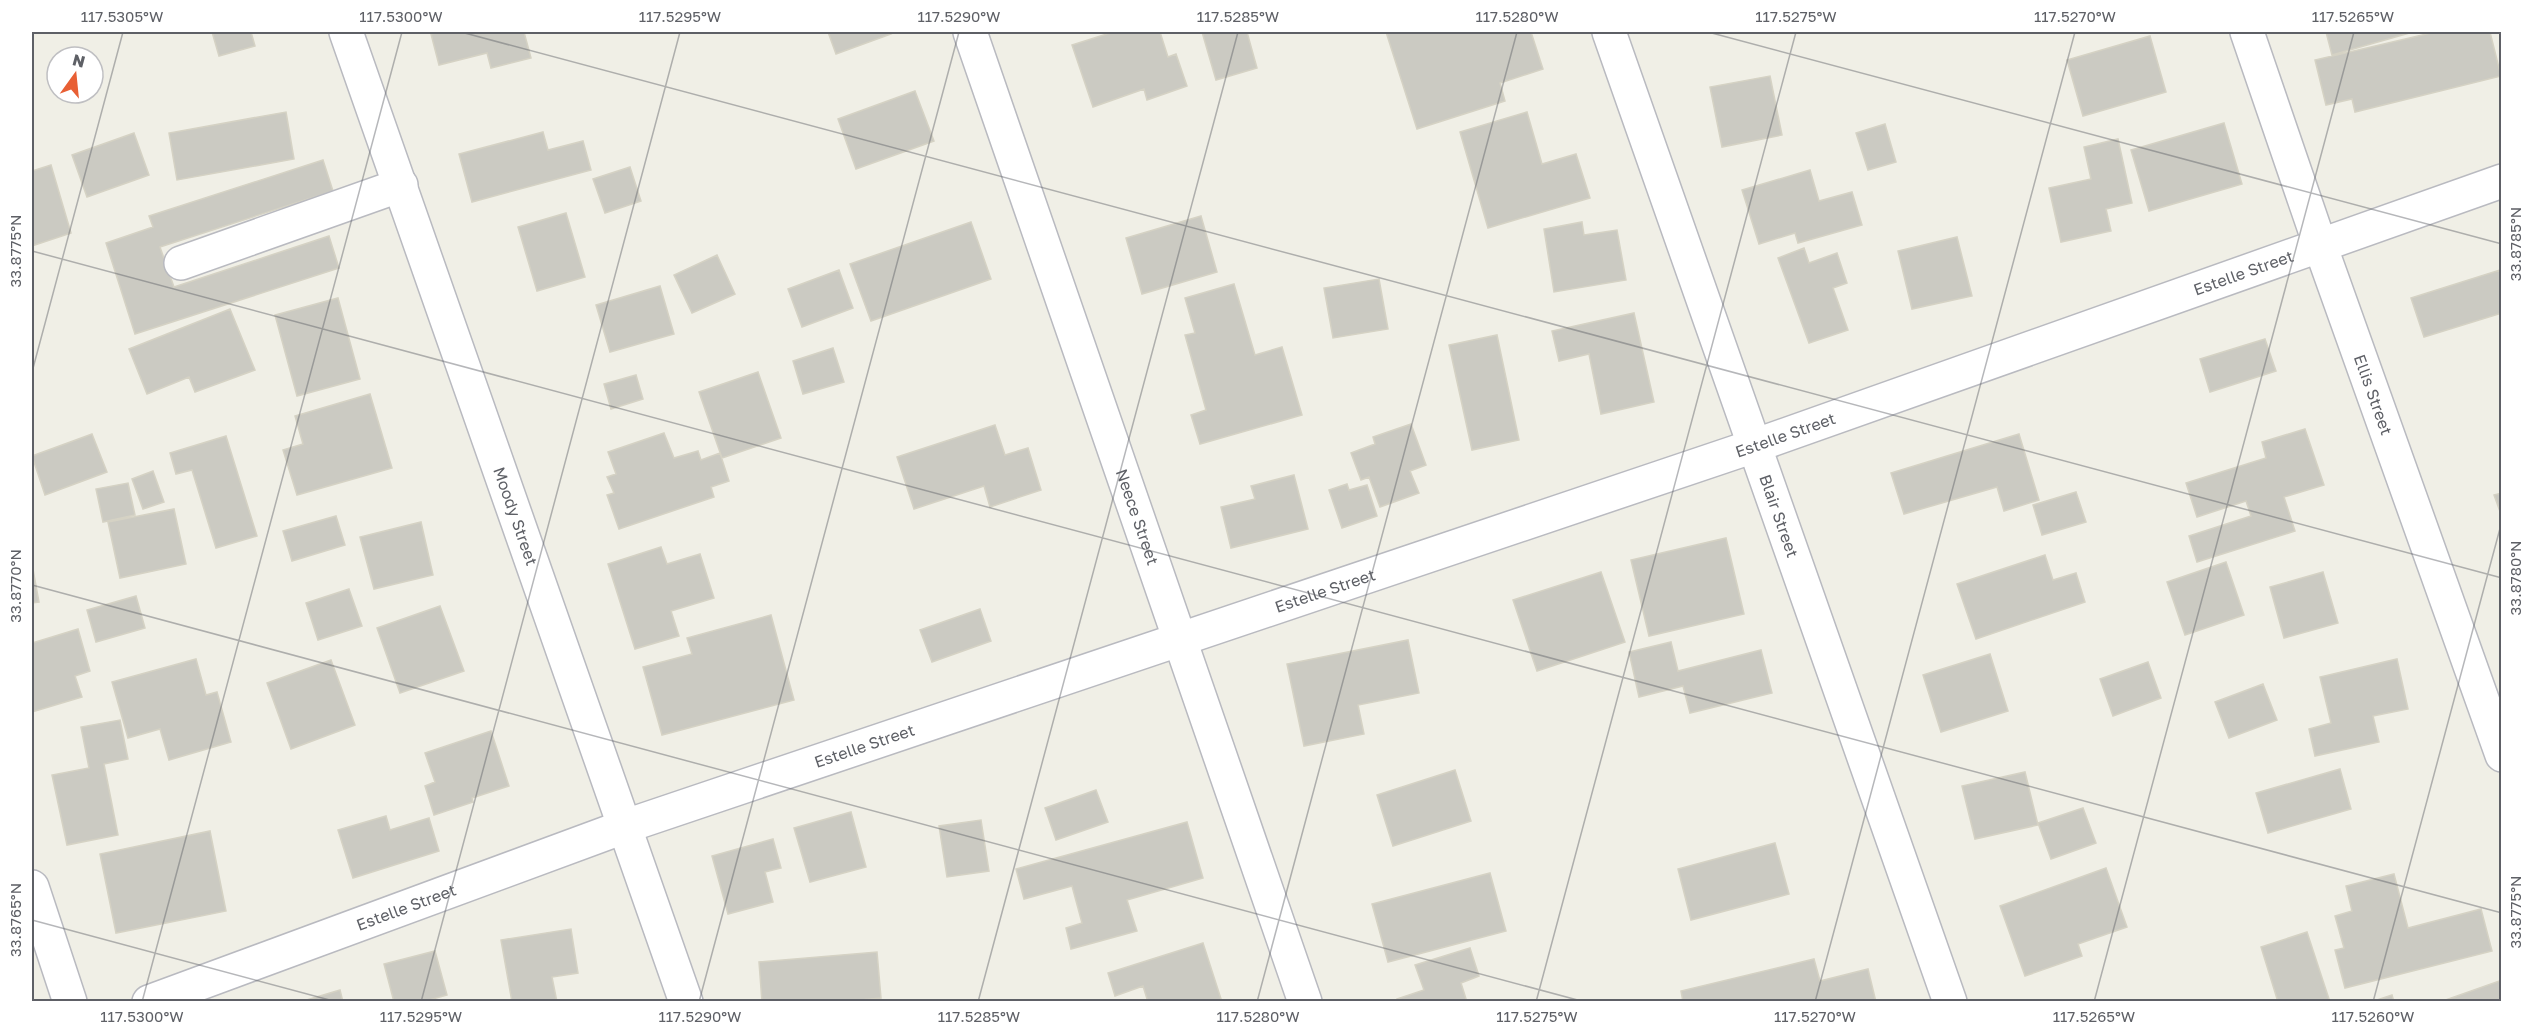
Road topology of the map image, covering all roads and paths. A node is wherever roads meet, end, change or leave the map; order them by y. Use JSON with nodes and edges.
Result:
{"nodes":[{"id":1,"x":346,"y":32,"type":"edge"},
{"id":2,"x":969,"y":32,"type":"edge"},
{"id":3,"x":1609,"y":32,"type":"edge"},
{"id":4,"x":2247,"y":32,"type":"edge"},
{"id":5,"x":2502,"y":181,"type":"edge"},
{"id":6,"x":400,"y":185,"type":"junction"},
{"id":7,"x":2320,"y":245,"type":"junction"},
{"id":8,"x":181,"y":263,"type":"dead end"},
{"id":9,"x":1754,"y":446,"type":"junction"},
{"id":10,"x":1179,"y":640,"type":"junction"},
{"id":11,"x":2502,"y":755,"type":"edge"},
{"id":12,"x":626,"y":826,"type":"junction"},
{"id":13,"x":32,"y":887,"type":"edge"},
{"id":14,"x":70,"y":1002,"type":"edge"},
{"id":15,"x":149,"y":1002,"type":"edge"},
{"id":16,"x":686,"y":1002,"type":"edge"},
{"id":17,"x":1305,"y":1002,"type":"edge"},
{"id":18,"x":1950,"y":1002,"type":"edge"}],
"edges":[{"from":1,"to":6,"type":"street","name":"Moody Street"},
{"from":2,"to":10,"type":"street","name":"Neece Street"},
{"from":3,"to":9,"type":"street","name":"Blair Street"},
{"from":4,"to":7,"type":"street","name":"Ellis Street"},
{"from":5,"to":7,"type":"street","name":"Estelle Street"},
{"from":6,"to":8,"type":"street"},
{"from":6,"to":12,"type":"street","name":"Moody Street"},
{"from":7,"to":9,"type":"street","name":"Estelle Street"},
{"from":7,"to":11,"type":"street","name":"Ellis Street"},
{"from":9,"to":10,"type":"street","name":"Estelle Street"},
{"from":9,"to":18,"type":"street","name":"Blair Street"},
{"from":10,"to":12,"type":"street","name":"Estelle Street"},
{"from":10,"to":17,"type":"street","name":"Neece Street"},
{"from":12,"to":15,"type":"street","name":"Estelle Street"},
{"from":12,"to":16,"type":"street","name":"Moody Street"},
{"from":13,"to":14,"type":"street"}]}
